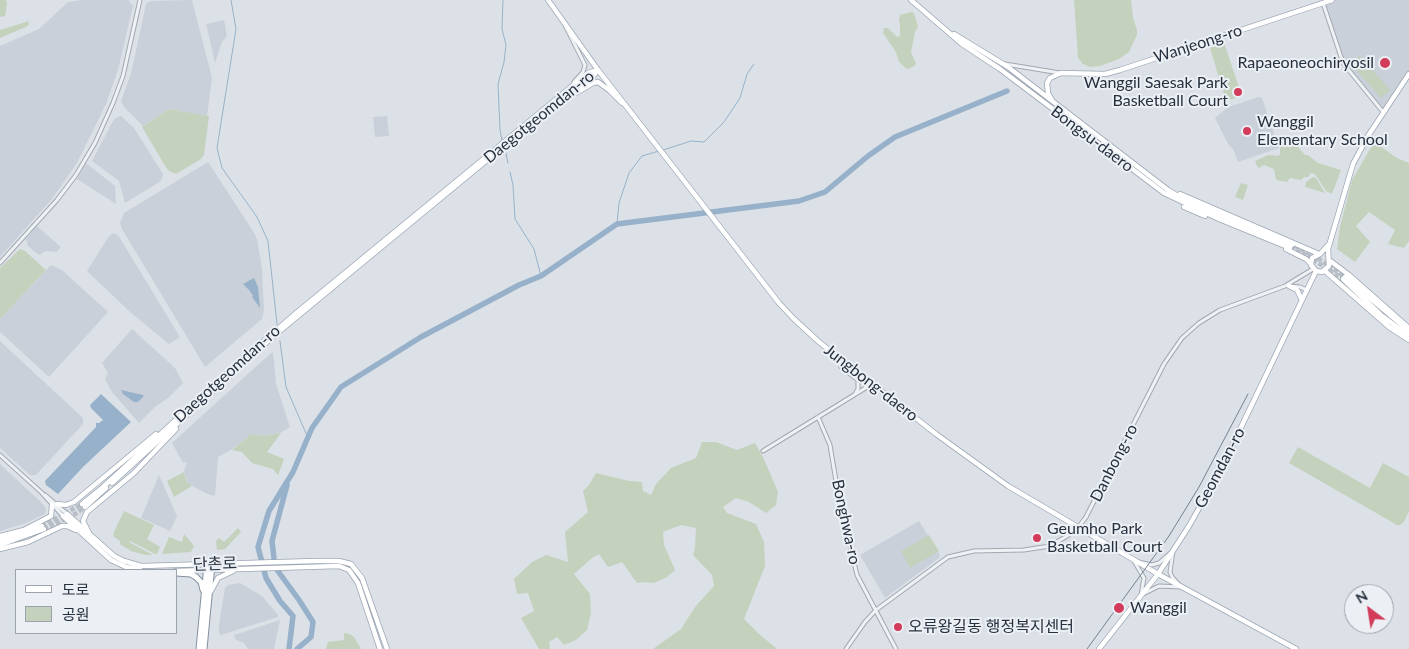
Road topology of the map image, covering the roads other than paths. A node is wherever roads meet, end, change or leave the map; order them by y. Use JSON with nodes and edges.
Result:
{"nodes":[{"id":1,"x":140,"y":0,"type":"edge"},
{"id":2,"x":548,"y":0,"type":"edge"},
{"id":3,"x":911,"y":0,"type":"edge"},
{"id":4,"x":1332,"y":0,"type":"edge"},
{"id":5,"x":1323,"y":3,"type":"junction"},
{"id":6,"x":564,"y":22,"type":"junction"},
{"id":7,"x":942,"y":27,"type":"junction"},
{"id":8,"x":981,"y":56,"type":"junction"},
{"id":9,"x":1003,"y":64,"type":"junction"},
{"id":10,"x":598,"y":70,"type":"junction"},
{"id":11,"x":1061,"y":73,"type":"junction"},
{"id":12,"x":1409,"y":74,"type":"edge"},
{"id":13,"x":1025,"y":81,"type":"junction"},
{"id":14,"x":1020,"y":84,"type":"junction"},
{"id":15,"x":568,"y":90,"type":"junction"},
{"id":16,"x":568,"y":96,"type":"junction"},
{"id":17,"x":1054,"y":104,"type":"junction"},
{"id":18,"x":627,"y":107,"type":"junction"},
{"id":19,"x":1383,"y":112,"type":"junction"},
{"id":20,"x":511,"y":138,"type":"junction"},
{"id":21,"x":492,"y":154,"type":"junction"},
{"id":22,"x":1330,"y":243,"type":"junction"},
{"id":23,"x":1292,"y":247,"type":"junction"},
{"id":24,"x":1319,"y":254,"type":"junction"},
{"id":25,"x":1328,"y":259,"type":"junction"},
{"id":26,"x":0,"y":263,"type":"edge"},
{"id":27,"x":1314,"y":268,"type":"junction"},
{"id":28,"x":1325,"y":271,"type":"junction"},
{"id":29,"x":1344,"y":279,"type":"junction"},
{"id":30,"x":1286,"y":286,"type":"junction"},
{"id":31,"x":1307,"y":290,"type":"junction"},
{"id":32,"x":1302,"y":300,"type":"junction"},
{"id":33,"x":1409,"y":330,"type":"edge"},
{"id":34,"x":1409,"y":338,"type":"edge"},
{"id":35,"x":837,"y":356,"type":"junction"},
{"id":36,"x":872,"y":384,"type":"junction"},
{"id":37,"x":854,"y":395,"type":"junction"},
{"id":38,"x":203,"y":400,"type":"junction"},
{"id":39,"x":818,"y":417,"type":"junction"},
{"id":40,"x":177,"y":418,"type":"junction"},
{"id":41,"x":762,"y":452,"type":"dead end"},
{"id":42,"x":0,"y":455,"type":"edge"},
{"id":43,"x":54,"y":505,"type":"junction"},
{"id":44,"x":65,"y":515,"type":"joint"},
{"id":45,"x":0,"y":536,"type":"edge"},
{"id":46,"x":88,"y":536,"type":"junction"},
{"id":47,"x":0,"y":540,"type":"edge"},
{"id":48,"x":0,"y":545,"type":"edge"},
{"id":49,"x":0,"y":549,"type":"edge"},
{"id":50,"x":1173,"y":551,"type":"junction"},
{"id":51,"x":1134,"y":560,"type":"junction"},
{"id":52,"x":289,"y":564,"type":"junction"},
{"id":53,"x":209,"y":567,"type":"junction"},
{"id":54,"x":245,"y":567,"type":"junction"},
{"id":55,"x":135,"y":569,"type":"edge"},
{"id":56,"x":178,"y":572,"type":"edge"},
{"id":57,"x":178,"y":572,"type":"edge"},
{"id":58,"x":1158,"y":574,"type":"junction"},
{"id":59,"x":1181,"y":586,"type":"junction"},
{"id":60,"x":1141,"y":595,"type":"junction"},
{"id":61,"x":207,"y":598,"type":"junction"},
{"id":62,"x":876,"y":610,"type":"junction"},
{"id":63,"x":199,"y":649,"type":"edge"},
{"id":64,"x":204,"y":649,"type":"edge"},
{"id":65,"x":380,"y":649,"type":"edge"},
{"id":66,"x":387,"y":649,"type":"edge"},
{"id":67,"x":846,"y":649,"type":"edge"},
{"id":68,"x":896,"y":649,"type":"edge"},
{"id":69,"x":1099,"y":649,"type":"edge"},
{"id":70,"x":1296,"y":649,"type":"edge"}],
"edges":[{"from":1,"to":26,"type":"street"},
{"from":2,"to":6,"type":"main road","name":"Jungbong-daero"},
{"from":3,"to":7,"type":"main road","name":"Bongsu-daero"},
{"from":4,"to":5,"type":"main road","name":"Wanjeong-ro"},
{"from":5,"to":11,"type":"main road","name":"Wanjeong-ro"},
{"from":5,"to":19,"type":"street"},
{"from":6,"to":10,"type":"main road","name":"Jungbong-daero"},
{"from":6,"to":15,"type":"street"},
{"from":7,"to":8,"type":"main road","name":"Bongsu-daero"},
{"from":7,"to":9,"type":"main road"},
{"from":8,"to":9,"type":"main road"},
{"from":8,"to":14,"type":"main road","name":"Bongsu-daero"},
{"from":9,"to":11,"type":"street","name":"Wanjeong-ro"},
{"from":9,"to":13,"type":"main road","name":"Bongsu-daero"},
{"from":10,"to":15,"type":"main road","name":"Daegotgeomdan-ro"},
{"from":10,"to":16,"type":"main road","name":"Daegotgeomdan-ro"},
{"from":10,"to":18,"type":"main road","name":"Jungbong-daero"},
{"from":11,"to":17,"type":"main road"},
{"from":12,"to":19,"type":"main road"},
{"from":13,"to":14,"type":"main road"},
{"from":13,"to":17,"type":"main road","name":"Bongsu-daero"},
{"from":14,"to":23,"type":"main road","name":"Bongsu-daero"},
{"from":15,"to":20,"type":"main road","name":"Daegotgeomdan-ro"},
{"from":16,"to":18,"type":"main road"},
{"from":16,"to":20,"type":"main road","name":"Daegotgeomdan-ro"},
{"from":17,"to":23,"type":"main road","name":"Bongsu-daero"},
{"from":18,"to":35,"type":"main road","name":"Jungbong-daero"},
{"from":19,"to":22,"type":"main road"},
{"from":20,"to":21,"type":"main road","name":"Daegotgeomdan-ro"},
{"from":21,"to":38,"type":"main road","name":"Daegotgeomdan-ro"},
{"from":21,"to":40,"type":"main road","name":"Daegotgeomdan-ro"},
{"from":22,"to":24,"type":"main road"},
{"from":22,"to":25,"type":"main road"},
{"from":23,"to":24,"type":"main road"},
{"from":23,"to":27,"type":"main road"},
{"from":24,"to":25,"type":"main road"},
{"from":24,"to":27,"type":"main road"},
{"from":25,"to":28,"type":"main road"},
{"from":25,"to":29,"type":"main road"},
{"from":27,"to":28,"type":"main road"},
{"from":27,"to":30,"type":"street","name":"Danbong-ro"},
{"from":27,"to":31,"type":"main road","name":"Geomdan-ro"},
{"from":28,"to":29,"type":"main road"},
{"from":29,"to":33,"type":"main road"},
{"from":29,"to":34,"type":"main road"},
{"from":30,"to":31,"type":"street"},
{"from":30,"to":32,"type":"main road"},
{"from":30,"to":62,"type":"street","name":"Danbong-ro","bridge":true},
{"from":31,"to":32,"type":"main road","name":"Geomdan-ro"},
{"from":32,"to":50,"type":"main road","name":"Geomdan-ro"},
{"from":35,"to":36,"type":"main road","name":"Jungbong-daero"},
{"from":35,"to":37,"type":"street"},
{"from":36,"to":37,"type":"street"},
{"from":36,"to":51,"type":"main road","name":"Jungbong-daero"},
{"from":37,"to":39,"type":"street"},
{"from":38,"to":40,"type":"main road","name":"Daegotgeomdan-ro"},
{"from":38,"to":46,"type":"main road"},
{"from":39,"to":41,"type":"street"},
{"from":39,"to":62,"type":"street","name":"Bonghwa-ro"},
{"from":40,"to":43,"type":"main road"},
{"from":42,"to":43,"type":"street"},
{"from":43,"to":44,"type":"street"},
{"from":43,"to":45,"type":"main road"},
{"from":44,"to":46,"type":"main road","name":"단촌로"},
{"from":46,"to":49,"type":"main road"},
{"from":46,"to":53,"type":"main road","name":"단촌로"},
{"from":46,"to":55,"type":"main road","name":"단촌로"},
{"from":47,"to":48,"type":"main road"},
{"from":50,"to":51,"type":"street"},
{"from":50,"to":58,"type":"main road","name":"Geomdan-ro"},
{"from":50,"to":59,"type":"street"},
{"from":51,"to":58,"type":"main road","name":"Jungbong-daero"},
{"from":51,"to":60,"type":"street"},
{"from":52,"to":54,"type":"main road","name":"단촌로"},
{"from":52,"to":65,"type":"main road","name":"단촌로"},
{"from":52,"to":66,"type":"main road","name":"단촌로"},
{"from":53,"to":54,"type":"main road","name":"단촌로"},
{"from":53,"to":56,"type":"main road","name":"단촌로"},
{"from":53,"to":61,"type":"highway"},
{"from":54,"to":61,"type":"main road"},
{"from":57,"to":61,"type":"highway"},
{"from":58,"to":59,"type":"main road","name":"Jungbong-daero"},
{"from":58,"to":60,"type":"main road","name":"Geomdan-ro"},
{"from":59,"to":60,"type":"street"},
{"from":59,"to":70,"type":"main road","name":"Jungbong-daero"},
{"from":60,"to":69,"type":"main road","name":"Geomdan-ro"},
{"from":61,"to":63,"type":"highway"},
{"from":61,"to":64,"type":"highway"},
{"from":62,"to":67,"type":"street","name":"Danbong-ro"},
{"from":62,"to":68,"type":"street","name":"Bonghwa-ro"}]}
